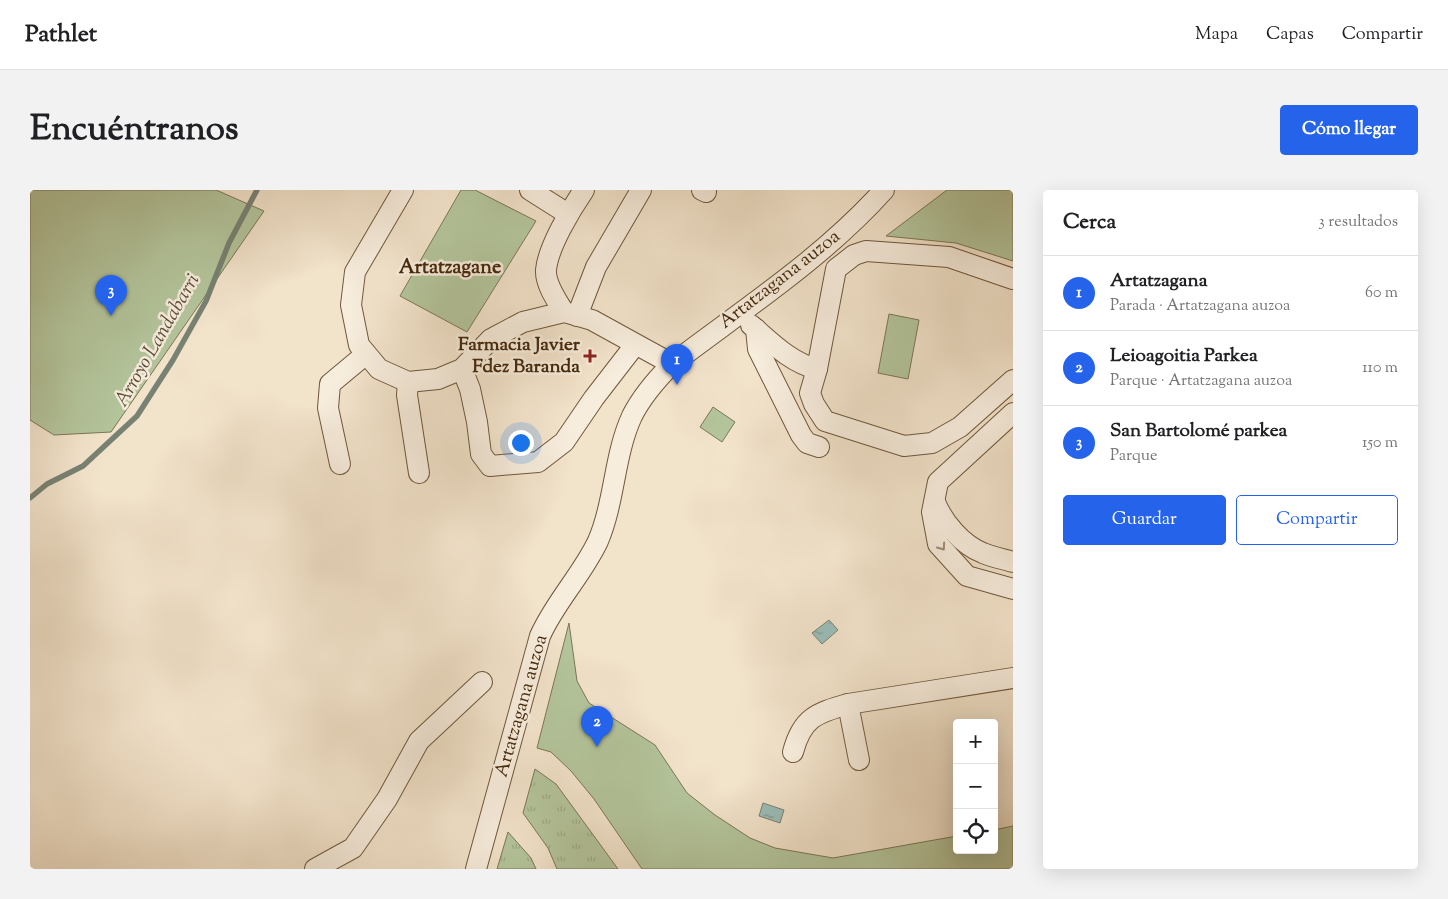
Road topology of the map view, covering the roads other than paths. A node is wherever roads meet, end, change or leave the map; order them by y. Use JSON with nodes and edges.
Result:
{"nodes":[{"id":1,"x":403,"y":190,"type":"edge"},
{"id":2,"x":530,"y":190,"type":"edge"},
{"id":3,"x":584,"y":190,"type":"edge"},
{"id":4,"x":641,"y":190,"type":"edge"},
{"id":5,"x":884,"y":190,"type":"edge"},
{"id":6,"x":568,"y":214,"type":"junction"},
{"id":7,"x":1013,"y":279,"type":"edge"},
{"id":8,"x":570,"y":314,"type":"junction"},
{"id":9,"x":738,"y":314,"type":"junction"},
{"id":10,"x":756,"y":329,"type":"junction"},
{"id":11,"x":635,"y":345,"type":"junction"},
{"id":12,"x":366,"y":354,"type":"junction"},
{"id":13,"x":672,"y":364,"type":"junction"},
{"id":14,"x":462,"y":369,"type":"junction"},
{"id":15,"x":817,"y":369,"type":"junction"},
{"id":16,"x":1013,"y":380,"type":"edge"},
{"id":17,"x":408,"y":382,"type":"junction"},
{"id":18,"x":1013,"y":413,"type":"edge"},
{"id":19,"x":820,"y":447,"type":"dead end"},
{"id":20,"x":340,"y":464,"type":"dead end"},
{"id":21,"x":419,"y":473,"type":"dead end"},
{"id":22,"x":934,"y":501,"type":"junction"},
{"id":23,"x":981,"y":552,"type":"junction"},
{"id":24,"x":1013,"y":562,"type":"edge"},
{"id":25,"x":971,"y":578,"type":"junction"},
{"id":26,"x":1013,"y":589,"type":"edge"},
{"id":27,"x":1013,"y":678,"type":"edge"},
{"id":28,"x":482,"y":682,"type":"dead end"},
{"id":29,"x":848,"y":704,"type":"junction"},
{"id":30,"x":793,"y":752,"type":"dead end"},
{"id":31,"x":859,"y":760,"type":"dead end"},
{"id":32,"x":315,"y":869,"type":"edge"},
{"id":33,"x":476,"y":869,"type":"edge"}],
"edges":[{"from":1,"to":12,"type":"street"},
{"from":2,"to":6,"type":"street"},
{"from":3,"to":6,"type":"street"},
{"from":4,"to":8,"type":"street"},
{"from":5,"to":9,"type":"street","name":"Artatzagana auzoa"},
{"from":6,"to":8,"type":"street"},
{"from":7,"to":15,"type":"street"},
{"from":8,"to":11,"type":"street"},
{"from":8,"to":14,"type":"street"},
{"from":9,"to":10,"type":"street"},
{"from":9,"to":13,"type":"street","name":"Artatzagana auzoa"},
{"from":10,"to":15,"type":"street"},
{"from":10,"to":19,"type":"street"},
{"from":11,"to":13,"type":"street"},
{"from":11,"to":14,"type":"street"},
{"from":12,"to":17,"type":"street"},
{"from":12,"to":20,"type":"street"},
{"from":13,"to":33,"type":"street","name":"Artatzagana auzoa"},
{"from":14,"to":17,"type":"street"},
{"from":15,"to":16,"type":"street"},
{"from":17,"to":21,"type":"street"},
{"from":18,"to":22,"type":"street"},
{"from":22,"to":23,"type":"street"},
{"from":22,"to":25,"type":"street","one_way":true},
{"from":23,"to":24,"type":"street"},
{"from":23,"to":25,"type":"street"},
{"from":25,"to":26,"type":"street"},
{"from":27,"to":29,"type":"street"},
{"from":28,"to":32,"type":"street"},
{"from":29,"to":30,"type":"street"},
{"from":29,"to":31,"type":"street"}]}
